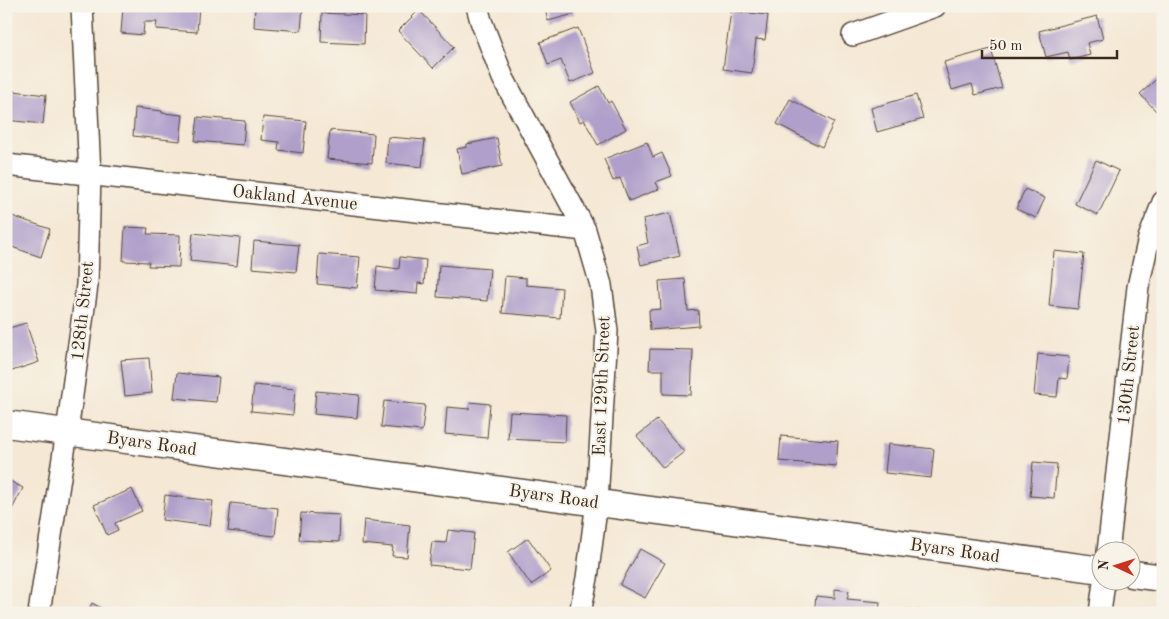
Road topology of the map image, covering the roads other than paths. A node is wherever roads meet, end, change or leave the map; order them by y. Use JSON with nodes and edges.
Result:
{"nodes":[{"id":1,"x":82,"y":6,"type":"edge"},
{"id":2,"x":477,"y":6,"type":"edge"},
{"id":3,"x":934,"y":6,"type":"edge"},
{"id":4,"x":853,"y":35,"type":"dead end"},
{"id":5,"x":6,"y":165,"type":"edge"},
{"id":6,"x":90,"y":174,"type":"junction"},
{"id":7,"x":1163,"y":202,"type":"edge"},
{"id":8,"x":584,"y":230,"type":"junction"},
{"id":9,"x":6,"y":424,"type":"edge"},
{"id":10,"x":67,"y":432,"type":"junction"},
{"id":11,"x":597,"y":502,"type":"junction"},
{"id":12,"x":1109,"y":542,"type":"edge"},
{"id":13,"x":1092,"y":569,"type":"edge"},
{"id":14,"x":1142,"y":575,"type":"edge"},
{"id":15,"x":1163,"y":578,"type":"edge"},
{"id":16,"x":1103,"y":592,"type":"edge"},
{"id":17,"x":39,"y":613,"type":"edge"},
{"id":18,"x":580,"y":613,"type":"edge"},
{"id":19,"x":1100,"y":613,"type":"edge"}],
"edges":[{"from":1,"to":6,"type":"street","name":"128th Street"},
{"from":2,"to":8,"type":"street","name":"East 129th Street"},
{"from":3,"to":4,"type":"street"},
{"from":5,"to":6,"type":"street","name":"Oakland Avenue"},
{"from":6,"to":8,"type":"street","name":"Oakland Avenue"},
{"from":6,"to":10,"type":"street","name":"128th Street"},
{"from":7,"to":12,"type":"street","name":"130th Street"},
{"from":8,"to":11,"type":"street","name":"East 129th Street"},
{"from":9,"to":10,"type":"street","name":"Byars Road"},
{"from":10,"to":11,"type":"street","name":"Byars Road"},
{"from":10,"to":17,"type":"street","name":"128th Street"},
{"from":11,"to":13,"type":"street","name":"Byars Road"},
{"from":11,"to":18,"type":"street","name":"East 129th Street"},
{"from":14,"to":15,"type":"street"},
{"from":16,"to":19,"type":"street"}]}
